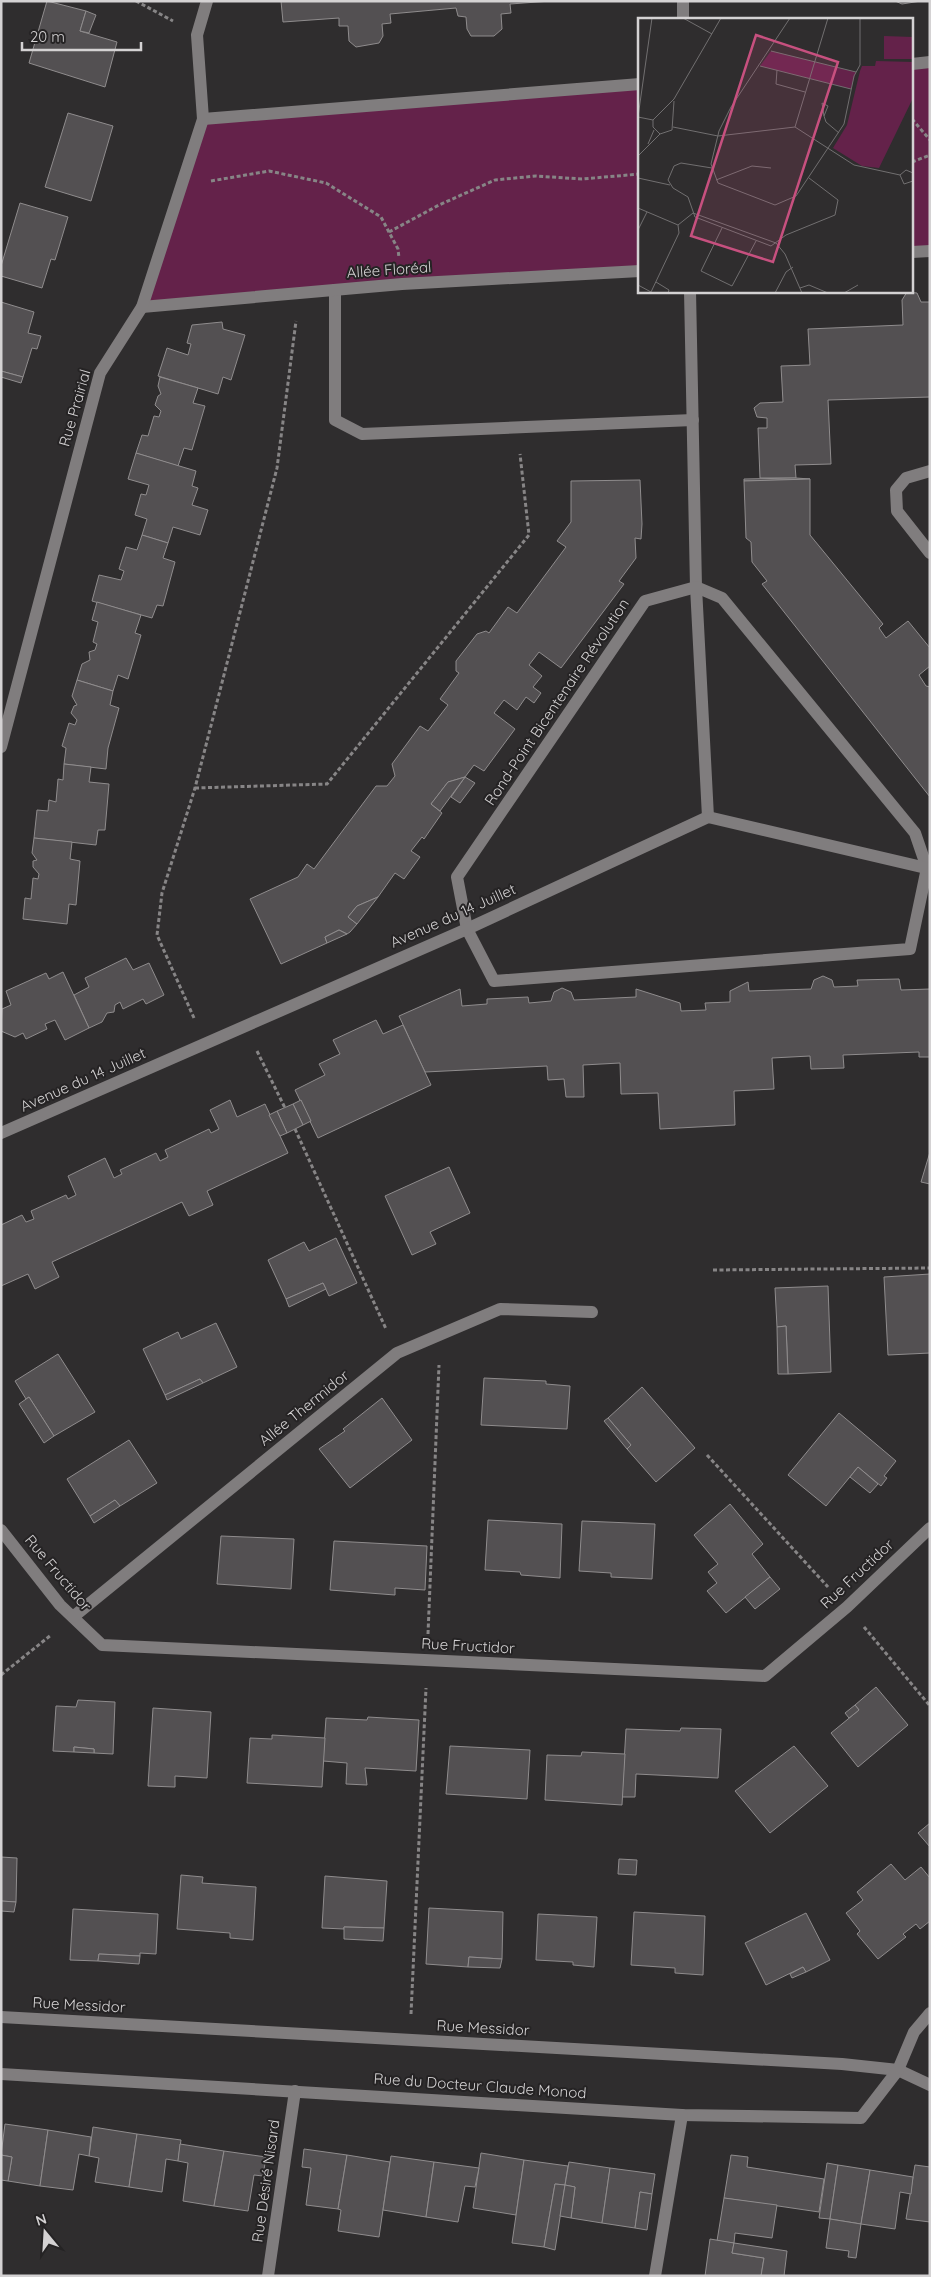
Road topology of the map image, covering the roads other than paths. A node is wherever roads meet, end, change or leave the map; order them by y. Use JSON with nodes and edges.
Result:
{"nodes":[{"id":1,"x":207,"y":1,"type":"edge"},
{"id":2,"x":683,"y":1,"type":"edge"},
{"id":3,"x":683,"y":18,"type":"edge"},
{"id":4,"x":930,"y":62,"type":"edge"},
{"id":5,"x":914,"y":64,"type":"edge"},
{"id":6,"x":638,"y":84,"type":"edge"},
{"id":7,"x":203,"y":118,"type":"junction"},
{"id":8,"x":930,"y":250,"type":"edge"},
{"id":9,"x":914,"y":252,"type":"edge"},
{"id":10,"x":638,"y":271,"type":"edge"},
{"id":11,"x":335,"y":290,"type":"junction"},
{"id":12,"x":690,"y":292,"type":"edge"},
{"id":13,"x":142,"y":307,"type":"junction"},
{"id":14,"x":693,"y":420,"type":"junction"},
{"id":15,"x":930,"y":471,"type":"edge"},
{"id":16,"x":930,"y":553,"type":"edge"},
{"id":17,"x":696,"y":587,"type":"junction"},
{"id":18,"x":1,"y":747,"type":"edge"},
{"id":19,"x":708,"y":817,"type":"junction"},
{"id":20,"x":928,"y":868,"type":"edge"},
{"id":21,"x":467,"y":929,"type":"junction"},
{"id":22,"x":1,"y":1133,"type":"edge"},
{"id":23,"x":592,"y":1312,"type":"dead end"},
{"id":24,"x":930,"y":1528,"type":"edge"},
{"id":25,"x":1,"y":1530,"type":"edge"},
{"id":26,"x":73,"y":1617,"type":"junction"},
{"id":27,"x":930,"y":2014,"type":"edge"},
{"id":28,"x":1,"y":2017,"type":"edge"},
{"id":29,"x":898,"y":2070,"type":"junction"},
{"id":30,"x":1,"y":2074,"type":"edge"},
{"id":31,"x":930,"y":2085,"type":"edge"},
{"id":32,"x":295,"y":2091,"type":"junction"},
{"id":33,"x":682,"y":2115,"type":"junction"},
{"id":34,"x":268,"y":2276,"type":"edge"},
{"id":35,"x":655,"y":2276,"type":"edge"}],
"edges":[{"from":1,"to":7,"type":"street","name":"Rue Prairial"},
{"from":2,"to":3,"type":"street"},
{"from":4,"to":5,"type":"street"},
{"from":6,"to":7,"type":"street"},
{"from":7,"to":13,"type":"street","name":"Rue Prairial"},
{"from":8,"to":9,"type":"street"},
{"from":10,"to":11,"type":"street","name":"Allée Floréal"},
{"from":11,"to":13,"type":"street","name":"Allée Floréal"},
{"from":11,"to":14,"type":"street"},
{"from":12,"to":14,"type":"street"},
{"from":13,"to":18,"type":"street","name":"Rue Prairial"},
{"from":14,"to":17,"type":"street"},
{"from":15,"to":16,"type":"street"},
{"from":17,"to":19,"type":"street"},
{"from":17,"to":20,"type":"street"},
{"from":17,"to":21,"type":"street","name":"Rond-Point Bicentenaire Révolution"},
{"from":19,"to":20,"type":"street"},
{"from":19,"to":21,"type":"street","name":"Avenue du 14 Juillet"},
{"from":20,"to":21,"type":"street","name":"Rond-Point Bicentenaire Révolution"},
{"from":21,"to":22,"type":"street","name":"Avenue du 14 Juillet"},
{"from":23,"to":26,"type":"street","name":"Allée Thermidor"},
{"from":24,"to":26,"type":"street","name":"Rue Fructidor"},
{"from":25,"to":26,"type":"street","name":"Rue Fructidor"},
{"from":27,"to":29,"type":"street"},
{"from":28,"to":29,"type":"street","name":"Rue Messidor"},
{"from":29,"to":31,"type":"street"},
{"from":29,"to":33,"type":"street","name":"Rue du Docteur Claude Monod"},
{"from":30,"to":32,"type":"street","name":"Rue du Docteur Claude Monod"},
{"from":32,"to":33,"type":"street","name":"Rue du Docteur Claude Monod"},
{"from":32,"to":34,"type":"street","name":"Rue Désiré Nisard"},
{"from":33,"to":35,"type":"street"}]}
